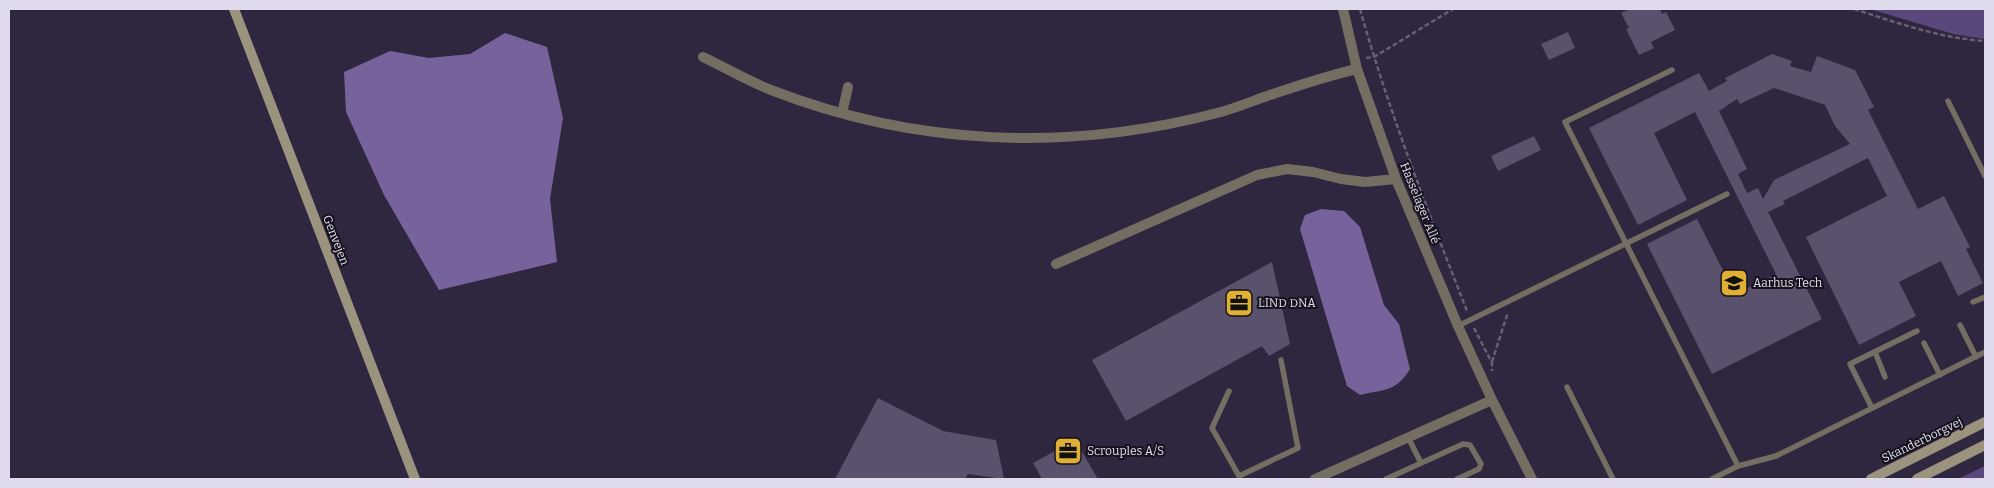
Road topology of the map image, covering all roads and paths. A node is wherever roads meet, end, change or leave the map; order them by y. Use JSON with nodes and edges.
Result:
{"nodes":[{"id":1,"x":234,"y":9,"type":"edge"},
{"id":2,"x":1343,"y":9,"type":"edge"},
{"id":3,"x":1360,"y":9,"type":"edge"},
{"id":4,"x":1453,"y":9,"type":"edge"},
{"id":5,"x":1854,"y":9,"type":"edge"},
{"id":6,"x":1985,"y":42,"type":"edge"},
{"id":7,"x":703,"y":57,"type":"dead end"},
{"id":8,"x":1374,"y":57,"type":"junction"},
{"id":9,"x":1356,"y":65,"type":"junction"},
{"id":10,"x":1672,"y":70,"type":"dead end"},
{"id":11,"x":848,"y":87,"type":"dead end"},
{"id":12,"x":1948,"y":102,"type":"dead end"},
{"id":13,"x":842,"y":113,"type":"junction"},
{"id":14,"x":1985,"y":176,"type":"edge"},
{"id":15,"x":1396,"y":179,"type":"junction"},
{"id":16,"x":1727,"y":194,"type":"dead end"},
{"id":17,"x":1627,"y":244,"type":"junction"},
{"id":18,"x":1056,"y":264,"type":"dead end"},
{"id":19,"x":1985,"y":297,"type":"edge"},
{"id":20,"x":1512,"y":300,"type":"junction"},
{"id":21,"x":1974,"y":302,"type":"dead end"},
{"id":22,"x":1470,"y":320,"type":"junction"},
{"id":23,"x":1960,"y":325,"type":"dead end"},
{"id":24,"x":1458,"y":326,"type":"junction"},
{"id":25,"x":1917,"y":331,"type":"dead end"},
{"id":26,"x":1924,"y":343,"type":"dead end"},
{"id":27,"x":1875,"y":352,"type":"junction"},
{"id":28,"x":1985,"y":352,"type":"edge"},
{"id":29,"x":1976,"y":357,"type":"junction"},
{"id":30,"x":1281,"y":360,"type":"dead end"},
{"id":31,"x":1492,"y":363,"type":"junction"},
{"id":32,"x":1492,"y":372,"type":"dead end"},
{"id":33,"x":1940,"y":375,"type":"junction"},
{"id":34,"x":1885,"y":377,"type":"dead end"},
{"id":35,"x":1566,"y":387,"type":"dead end"},
{"id":36,"x":1229,"y":391,"type":"dead end"},
{"id":37,"x":1492,"y":400,"type":"junction"},
{"id":38,"x":1872,"y":408,"type":"junction"},
{"id":39,"x":1985,"y":422,"type":"edge"},
{"id":40,"x":1408,"y":437,"type":"junction"},
{"id":41,"x":1985,"y":445,"type":"edge"},
{"id":42,"x":1421,"y":463,"type":"junction"},
{"id":43,"x":1738,"y":466,"type":"junction"},
{"id":44,"x":1240,"y":478,"type":"edge"},
{"id":45,"x":415,"y":479,"type":"edge"},
{"id":46,"x":1315,"y":479,"type":"edge"},
{"id":47,"x":1386,"y":479,"type":"edge"},
{"id":48,"x":1457,"y":479,"type":"edge"},
{"id":49,"x":1532,"y":479,"type":"edge"},
{"id":50,"x":1612,"y":479,"type":"edge"},
{"id":51,"x":1712,"y":479,"type":"edge"},
{"id":52,"x":1871,"y":479,"type":"edge"},
{"id":53,"x":1917,"y":479,"type":"edge"}],
"edges":[{"from":1,"to":45,"type":"street","name":"Genvejen"},
{"from":2,"to":9,"type":"street","name":"Hasselager Allé"},
{"from":3,"to":8,"type":"path"},
{"from":4,"to":8,"type":"path"},
{"from":5,"to":6,"type":"path"},
{"from":7,"to":13,"type":"street"},
{"from":8,"to":9,"type":"path"},
{"from":8,"to":22,"type":"path"},
{"from":9,"to":13,"type":"street"},
{"from":9,"to":15,"type":"street","name":"Hasselager Allé"},
{"from":10,"to":17,"type":"lane"},
{"from":11,"to":13,"type":"street"},
{"from":12,"to":14,"type":"lane"},
{"from":15,"to":18,"type":"street"},
{"from":15,"to":24,"type":"street","name":"Hasselager Allé"},
{"from":16,"to":17,"type":"lane"},
{"from":17,"to":20,"type":"lane"},
{"from":17,"to":43,"type":"lane"},
{"from":19,"to":21,"type":"lane"},
{"from":20,"to":22,"type":"lane"},
{"from":20,"to":31,"type":"path"},
{"from":22,"to":24,"type":"lane"},
{"from":22,"to":31,"type":"path"},
{"from":23,"to":29,"type":"lane"},
{"from":24,"to":37,"type":"street","name":"Hasselager Allé"},
{"from":25,"to":27,"type":"lane"},
{"from":26,"to":33,"type":"lane"},
{"from":27,"to":34,"type":"lane"},
{"from":27,"to":38,"type":"lane"},
{"from":28,"to":29,"type":"lane"},
{"from":29,"to":33,"type":"lane"},
{"from":30,"to":44,"type":"lane"},
{"from":31,"to":32,"type":"path"},
{"from":33,"to":38,"type":"lane"},
{"from":35,"to":50,"type":"lane"},
{"from":36,"to":44,"type":"lane"},
{"from":37,"to":40,"type":"street"},
{"from":37,"to":49,"type":"street","name":"Hasselager Allé"},
{"from":38,"to":43,"type":"lane"},
{"from":39,"to":52,"type":"street","name":"Skanderborgvej"},
{"from":40,"to":42,"type":"lane"},
{"from":40,"to":46,"type":"street"},
{"from":41,"to":53,"type":"street"},
{"from":42,"to":47,"type":"lane"},
{"from":42,"to":48,"type":"lane"},
{"from":43,"to":51,"type":"lane"}]}
